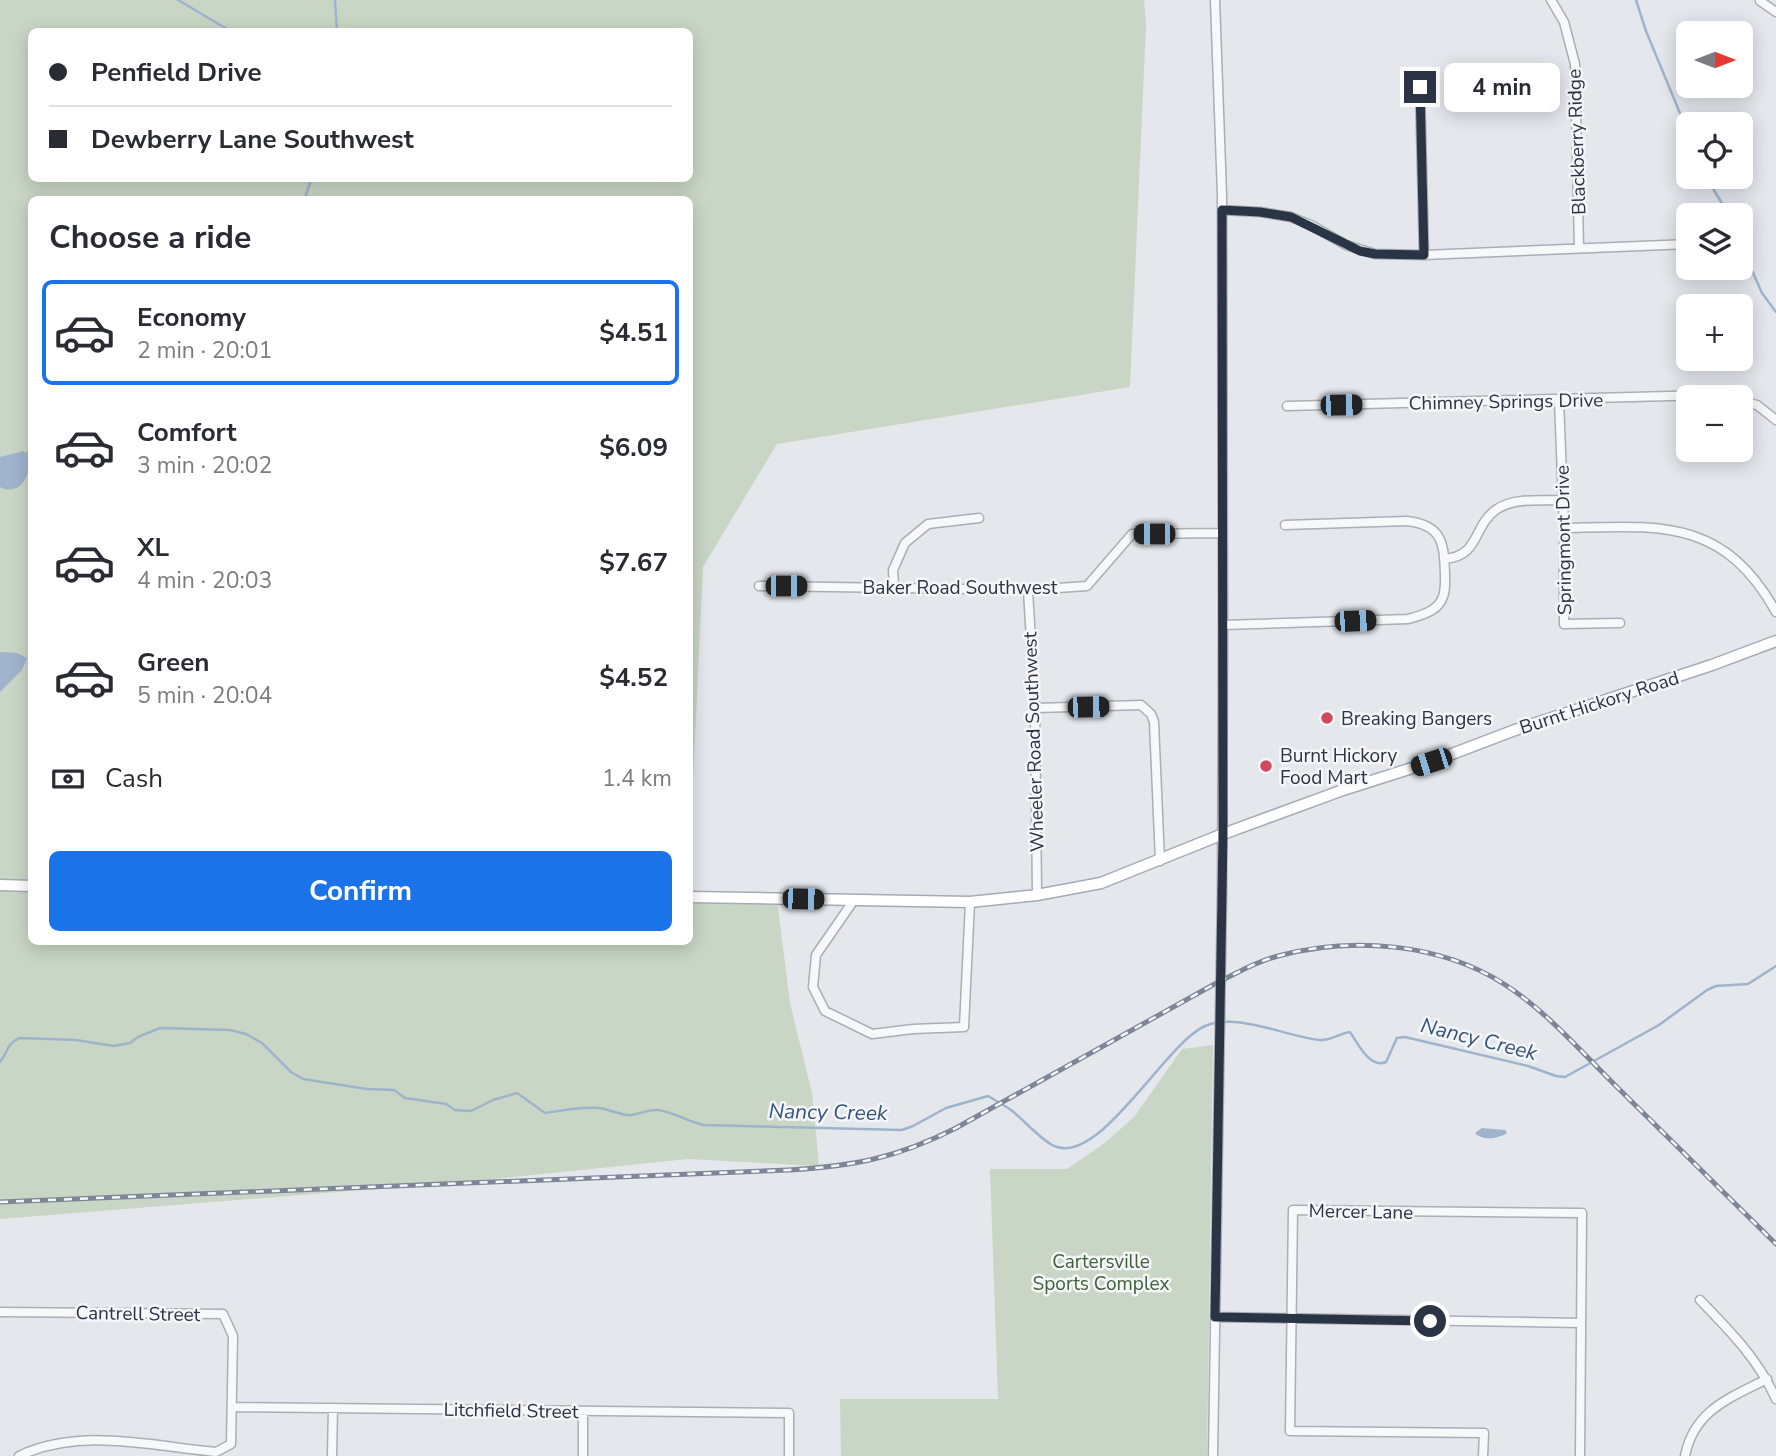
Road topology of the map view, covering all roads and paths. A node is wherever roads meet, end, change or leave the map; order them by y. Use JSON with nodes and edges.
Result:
{"nodes":[{"id":1,"x":1216,"y":0,"type":"edge"},
{"id":2,"x":1551,"y":0,"type":"edge"},
{"id":3,"x":1760,"y":1,"type":"edge"},
{"id":4,"x":1776,"y":12,"type":"edge"},
{"id":5,"x":1420,"y":87,"type":"dead end"},
{"id":6,"x":1222,"y":210,"type":"junction"},
{"id":7,"x":1676,"y":244,"type":"edge"},
{"id":8,"x":1579,"y":248,"type":"junction"},
{"id":9,"x":1424,"y":255,"type":"junction"},
{"id":10,"x":1676,"y":396,"type":"edge"},
{"id":11,"x":1559,"y":400,"type":"junction"},
{"id":12,"x":1753,"y":404,"type":"edge"},
{"id":13,"x":1287,"y":406,"type":"dead end"},
{"id":14,"x":1776,"y":420,"type":"edge"},
{"id":15,"x":1563,"y":500,"type":"junction"},
{"id":16,"x":979,"y":518,"type":"dead end"},
{"id":17,"x":1285,"y":525,"type":"dead end"},
{"id":18,"x":1564,"y":528,"type":"junction"},
{"id":19,"x":1222,"y":533,"type":"junction"},
{"id":20,"x":1444,"y":559,"type":"junction"},
{"id":21,"x":759,"y":586,"type":"dead end"},
{"id":22,"x":894,"y":586,"type":"junction"},
{"id":23,"x":1028,"y":590,"type":"junction"},
{"id":24,"x":1776,"y":612,"type":"edge"},
{"id":25,"x":1620,"y":623,"type":"dead end"},
{"id":26,"x":1223,"y":625,"type":"junction"},
{"id":27,"x":1776,"y":641,"type":"edge"},
{"id":28,"x":1035,"y":708,"type":"junction"},
{"id":29,"x":1223,"y":834,"type":"junction"},
{"id":30,"x":1160,"y":861,"type":"junction"},
{"id":31,"x":0,"y":886,"type":"edge"},
{"id":32,"x":28,"y":886,"type":"edge"},
{"id":33,"x":1037,"y":895,"type":"junction"},
{"id":34,"x":693,"y":897,"type":"edge"},
{"id":35,"x":854,"y":900,"type":"junction"},
{"id":36,"x":970,"y":902,"type":"junction"},
{"id":37,"x":1700,"y":1300,"type":"dead end"},
{"id":38,"x":0,"y":1312,"type":"edge"},
{"id":39,"x":1215,"y":1317,"type":"junction"},
{"id":40,"x":1291,"y":1319,"type":"junction"},
{"id":41,"x":1581,"y":1323,"type":"junction"},
{"id":42,"x":1768,"y":1379,"type":"junction"},
{"id":43,"x":1776,"y":1399,"type":"edge"},
{"id":44,"x":233,"y":1407,"type":"junction"},
{"id":45,"x":332,"y":1408,"type":"junction"},
{"id":46,"x":583,"y":1410,"type":"junction"},
{"id":47,"x":163,"y":1452,"type":"edge"},
{"id":48,"x":19,"y":1456,"type":"edge"},
{"id":49,"x":332,"y":1456,"type":"edge"},
{"id":50,"x":583,"y":1456,"type":"edge"},
{"id":51,"x":789,"y":1456,"type":"edge"},
{"id":52,"x":1213,"y":1456,"type":"edge"},
{"id":53,"x":1483,"y":1456,"type":"edge"},
{"id":54,"x":1580,"y":1456,"type":"edge"},
{"id":55,"x":1685,"y":1456,"type":"edge"}],
"edges":[{"from":1,"to":6,"type":"street"},
{"from":2,"to":8,"type":"street","name":"Blackberry Ridge"},
{"from":3,"to":4,"type":"street"},
{"from":5,"to":9,"type":"street"},
{"from":6,"to":9,"type":"street"},
{"from":6,"to":19,"type":"street"},
{"from":7,"to":8,"type":"street"},
{"from":8,"to":9,"type":"street"},
{"from":10,"to":11,"type":"street","name":"Chimney Springs Drive"},
{"from":11,"to":13,"type":"street","name":"Chimney Springs Drive"},
{"from":11,"to":15,"type":"street","name":"Springmont Drive"},
{"from":12,"to":14,"type":"street"},
{"from":15,"to":18,"type":"street","name":"Springmont Drive"},
{"from":15,"to":20,"type":"street"},
{"from":16,"to":22,"type":"street"},
{"from":17,"to":20,"type":"street"},
{"from":18,"to":24,"type":"street"},
{"from":18,"to":25,"type":"street","name":"Springmont Drive"},
{"from":19,"to":23,"type":"street","name":"Baker Road Southwest"},
{"from":19,"to":26,"type":"street"},
{"from":20,"to":26,"type":"street"},
{"from":21,"to":22,"type":"street","name":"Baker Road Southwest"},
{"from":22,"to":23,"type":"street","name":"Baker Road Southwest"},
{"from":23,"to":28,"type":"street","name":"Wheeler Road Southwest"},
{"from":26,"to":29,"type":"street"},
{"from":27,"to":29,"type":"main road","name":"Burnt Hickory Road"},
{"from":28,"to":30,"type":"street"},
{"from":28,"to":33,"type":"street","name":"Wheeler Road Southwest"},
{"from":29,"to":30,"type":"main road","name":"Burnt Hickory Road"},
{"from":29,"to":39,"type":"street"},
{"from":30,"to":33,"type":"main road","name":"Burnt Hickory Road"},
{"from":31,"to":32,"type":"main road"},
{"from":33,"to":36,"type":"main road","name":"Burnt Hickory Road"},
{"from":34,"to":35,"type":"main road","name":"Burnt Hickory Road"},
{"from":35,"to":36,"type":"main road","name":"Burnt Hickory Road"},
{"from":35,"to":36,"type":"street"},
{"from":37,"to":42,"type":"street"},
{"from":38,"to":44,"type":"street","name":"Cantrell Street"},
{"from":39,"to":40,"type":"street"},
{"from":39,"to":52,"type":"street"},
{"from":40,"to":41,"type":"street"},
{"from":40,"to":41,"type":"street","name":"Mercer Lane"},
{"from":40,"to":53,"type":"street","name":"Mercer Lane"},
{"from":41,"to":54,"type":"street","name":"Mercer Lane"},
{"from":42,"to":43,"type":"street"},
{"from":42,"to":55,"type":"street"},
{"from":44,"to":45,"type":"street","name":"Litchfield Street"},
{"from":44,"to":47,"type":"street"},
{"from":45,"to":46,"type":"street","name":"Litchfield Street"},
{"from":45,"to":49,"type":"street"},
{"from":46,"to":50,"type":"street"},
{"from":46,"to":51,"type":"street","name":"Litchfield Street"},
{"from":47,"to":48,"type":"street"}]}
